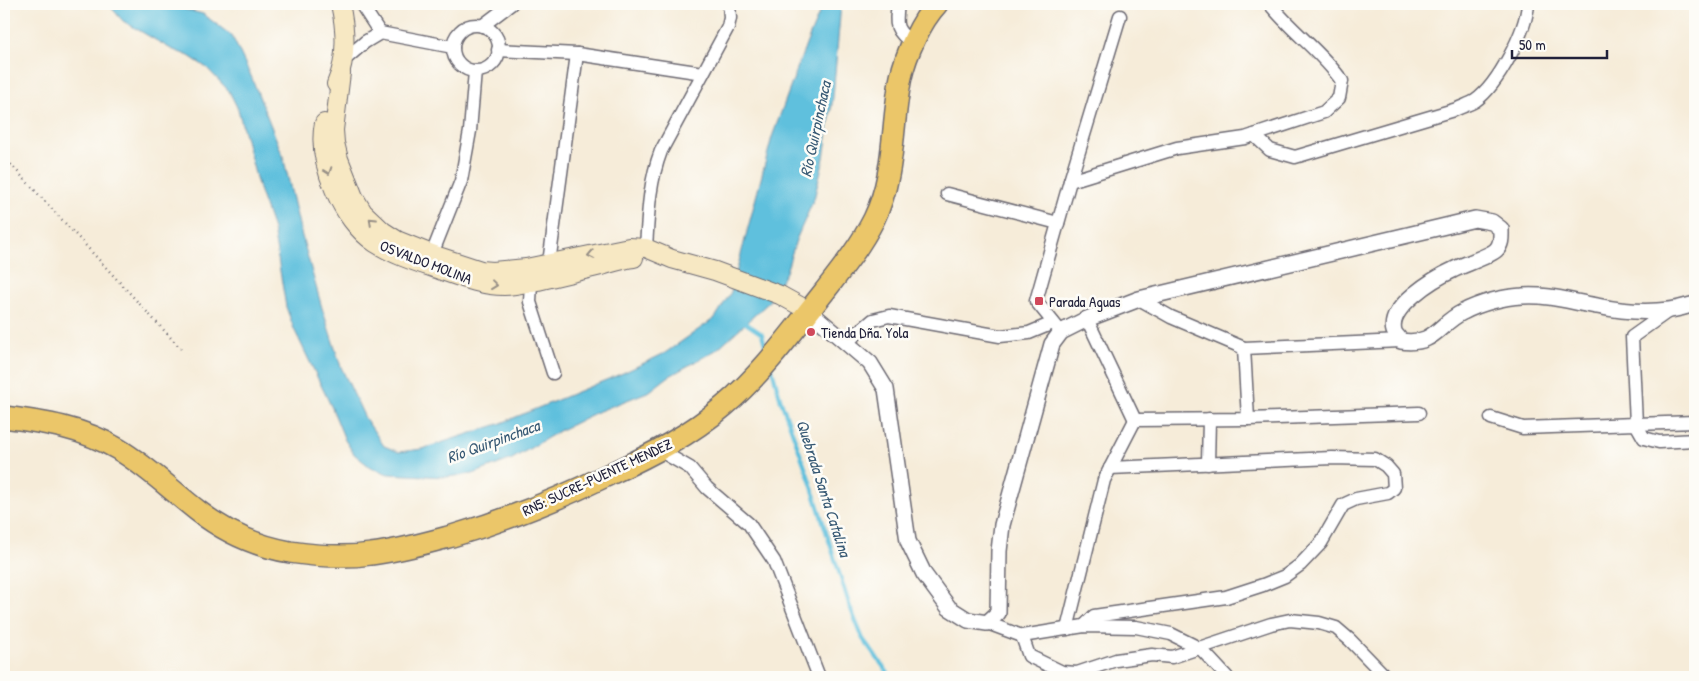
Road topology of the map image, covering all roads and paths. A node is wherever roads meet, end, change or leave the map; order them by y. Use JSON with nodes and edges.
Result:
{"nodes":[{"id":1,"x":340,"y":4,"type":"edge"},
{"id":2,"x":361,"y":4,"type":"edge"},
{"id":3,"x":511,"y":4,"type":"edge"},
{"id":4,"x":729,"y":4,"type":"edge"},
{"id":5,"x":898,"y":4,"type":"edge"},
{"id":6,"x":937,"y":4,"type":"edge"},
{"id":7,"x":1270,"y":4,"type":"edge"},
{"id":8,"x":1528,"y":4,"type":"edge"},
{"id":9,"x":1120,"y":16,"type":"dead end"},
{"id":10,"x":482,"y":26,"type":"junction"},
{"id":11,"x":380,"y":33,"type":"junction"},
{"id":12,"x":913,"y":44,"type":"junction"},
{"id":13,"x":453,"y":47,"type":"junction"},
{"id":14,"x":498,"y":50,"type":"junction"},
{"id":15,"x":577,"y":54,"type":"junction"},
{"id":16,"x":342,"y":67,"type":"junction"},
{"id":17,"x":475,"y":71,"type":"junction"},
{"id":18,"x":703,"y":73,"type":"junction"},
{"id":19,"x":1254,"y":135,"type":"junction"},
{"id":20,"x":4,"y":158,"type":"edge"},
{"id":21,"x":1070,"y":181,"type":"junction"},
{"id":22,"x":947,"y":194,"type":"dead end"},
{"id":23,"x":1058,"y":223,"type":"junction"},
{"id":24,"x":646,"y":248,"type":"junction"},
{"id":25,"x":672,"y":259,"type":"junction"},
{"id":26,"x":430,"y":260,"type":"junction"},
{"id":27,"x":552,"y":270,"type":"junction"},
{"id":28,"x":529,"y":275,"type":"junction"},
{"id":29,"x":1139,"y":299,"type":"junction"},
{"id":30,"x":1695,"y":304,"type":"edge"},
{"id":31,"x":1670,"y":310,"type":"junction"},
{"id":32,"x":809,"y":311,"type":"junction"},
{"id":33,"x":1087,"y":319,"type":"junction"},
{"id":34,"x":1057,"y":327,"type":"junction"},
{"id":35,"x":1401,"y":341,"type":"junction"},
{"id":36,"x":846,"y":342,"type":"junction"},
{"id":37,"x":1244,"y":348,"type":"junction"},
{"id":38,"x":183,"y":350,"type":"dead end"},
{"id":39,"x":553,"y":373,"type":"dead end"},
{"id":40,"x":1418,"y":413,"type":"dead end"},
{"id":41,"x":4,"y":417,"type":"edge"},
{"id":42,"x":1491,"y":418,"type":"dead end"},
{"id":43,"x":1209,"y":419,"type":"junction"},
{"id":44,"x":1248,"y":419,"type":"junction"},
{"id":45,"x":1135,"y":420,"type":"junction"},
{"id":46,"x":1695,"y":422,"type":"edge"},
{"id":47,"x":1636,"y":424,"type":"junction"},
{"id":48,"x":1695,"y":440,"type":"edge"},
{"id":49,"x":659,"y":450,"type":"junction"},
{"id":50,"x":1208,"y":464,"type":"junction"},
{"id":51,"x":1110,"y":468,"type":"junction"},
{"id":52,"x":987,"y":623,"type":"junction"},
{"id":53,"x":1084,"y":626,"type":"junction"},
{"id":54,"x":1067,"y":629,"type":"junction"},
{"id":55,"x":1022,"y":636,"type":"junction"},
{"id":56,"x":1201,"y":649,"type":"junction"},
{"id":57,"x":819,"y":677,"type":"edge"},
{"id":58,"x":1227,"y":677,"type":"edge"},
{"id":59,"x":1386,"y":677,"type":"edge"}],
"edges":[{"from":1,"to":16,"type":"main road","name":"OSVALDO MOLINA"},
{"from":2,"to":11,"type":"street"},
{"from":3,"to":10,"type":"street"},
{"from":4,"to":18,"type":"street"},
{"from":5,"to":12,"type":"street"},
{"from":6,"to":12,"type":"highway","name":"RN5: SUCRE-PUENTE MENDEZ"},
{"from":7,"to":19,"type":"street"},
{"from":8,"to":19,"type":"street"},
{"from":9,"to":21,"type":"street"},
{"from":10,"to":13,"type":"street"},
{"from":10,"to":14,"type":"street"},
{"from":11,"to":13,"type":"street"},
{"from":11,"to":16,"type":"street"},
{"from":12,"to":32,"type":"highway","name":"RN5: SUCRE-PUENTE MENDEZ"},
{"from":13,"to":17,"type":"street"},
{"from":14,"to":15,"type":"street"},
{"from":14,"to":17,"type":"street"},
{"from":15,"to":18,"type":"street"},
{"from":15,"to":27,"type":"street"},
{"from":16,"to":26,"type":"main road","name":"OSVALDO MOLINA"},
{"from":17,"to":26,"type":"street"},
{"from":18,"to":24,"type":"street"},
{"from":19,"to":21,"type":"street"},
{"from":20,"to":38,"type":"path"},
{"from":21,"to":23,"type":"street"},
{"from":22,"to":23,"type":"street"},
{"from":23,"to":34,"type":"street"},
{"from":24,"to":25,"type":"main road"},
{"from":24,"to":27,"type":"main road","one_way":true},
{"from":25,"to":27,"type":"main road","name":"OSVALDO MOLINA"},
{"from":25,"to":32,"type":"main road"},
{"from":26,"to":28,"type":"main road","name":"OSVALDO MOLINA"},
{"from":27,"to":28,"type":"main road","name":"OSVALDO MOLINA"},
{"from":28,"to":39,"type":"street"},
{"from":29,"to":33,"type":"street"},
{"from":29,"to":35,"type":"street"},
{"from":29,"to":37,"type":"street"},
{"from":30,"to":31,"type":"street"},
{"from":31,"to":35,"type":"street"},
{"from":31,"to":47,"type":"street"},
{"from":32,"to":36,"type":"street"},
{"from":32,"to":49,"type":"highway","name":"RN5: SUCRE-PUENTE MENDEZ"},
{"from":33,"to":34,"type":"street"},
{"from":33,"to":45,"type":"street"},
{"from":34,"to":36,"type":"street"},
{"from":34,"to":52,"type":"street"},
{"from":35,"to":37,"type":"street"},
{"from":36,"to":52,"type":"street"},
{"from":37,"to":44,"type":"street"},
{"from":40,"to":44,"type":"street"},
{"from":41,"to":49,"type":"highway","name":"RN5: SUCRE-PUENTE MENDEZ"},
{"from":42,"to":47,"type":"street"},
{"from":43,"to":44,"type":"street"},
{"from":43,"to":45,"type":"street"},
{"from":43,"to":50,"type":"street"},
{"from":45,"to":51,"type":"street"},
{"from":46,"to":47,"type":"street"},
{"from":47,"to":48,"type":"street"},
{"from":49,"to":57,"type":"street"},
{"from":50,"to":51,"type":"street"},
{"from":50,"to":53,"type":"street"},
{"from":51,"to":54,"type":"street"},
{"from":52,"to":55,"type":"street"},
{"from":53,"to":54,"type":"street"},
{"from":53,"to":56,"type":"street"},
{"from":54,"to":55,"type":"street"},
{"from":55,"to":56,"type":"street"},
{"from":56,"to":58,"type":"street"},
{"from":56,"to":59,"type":"street"}]}
